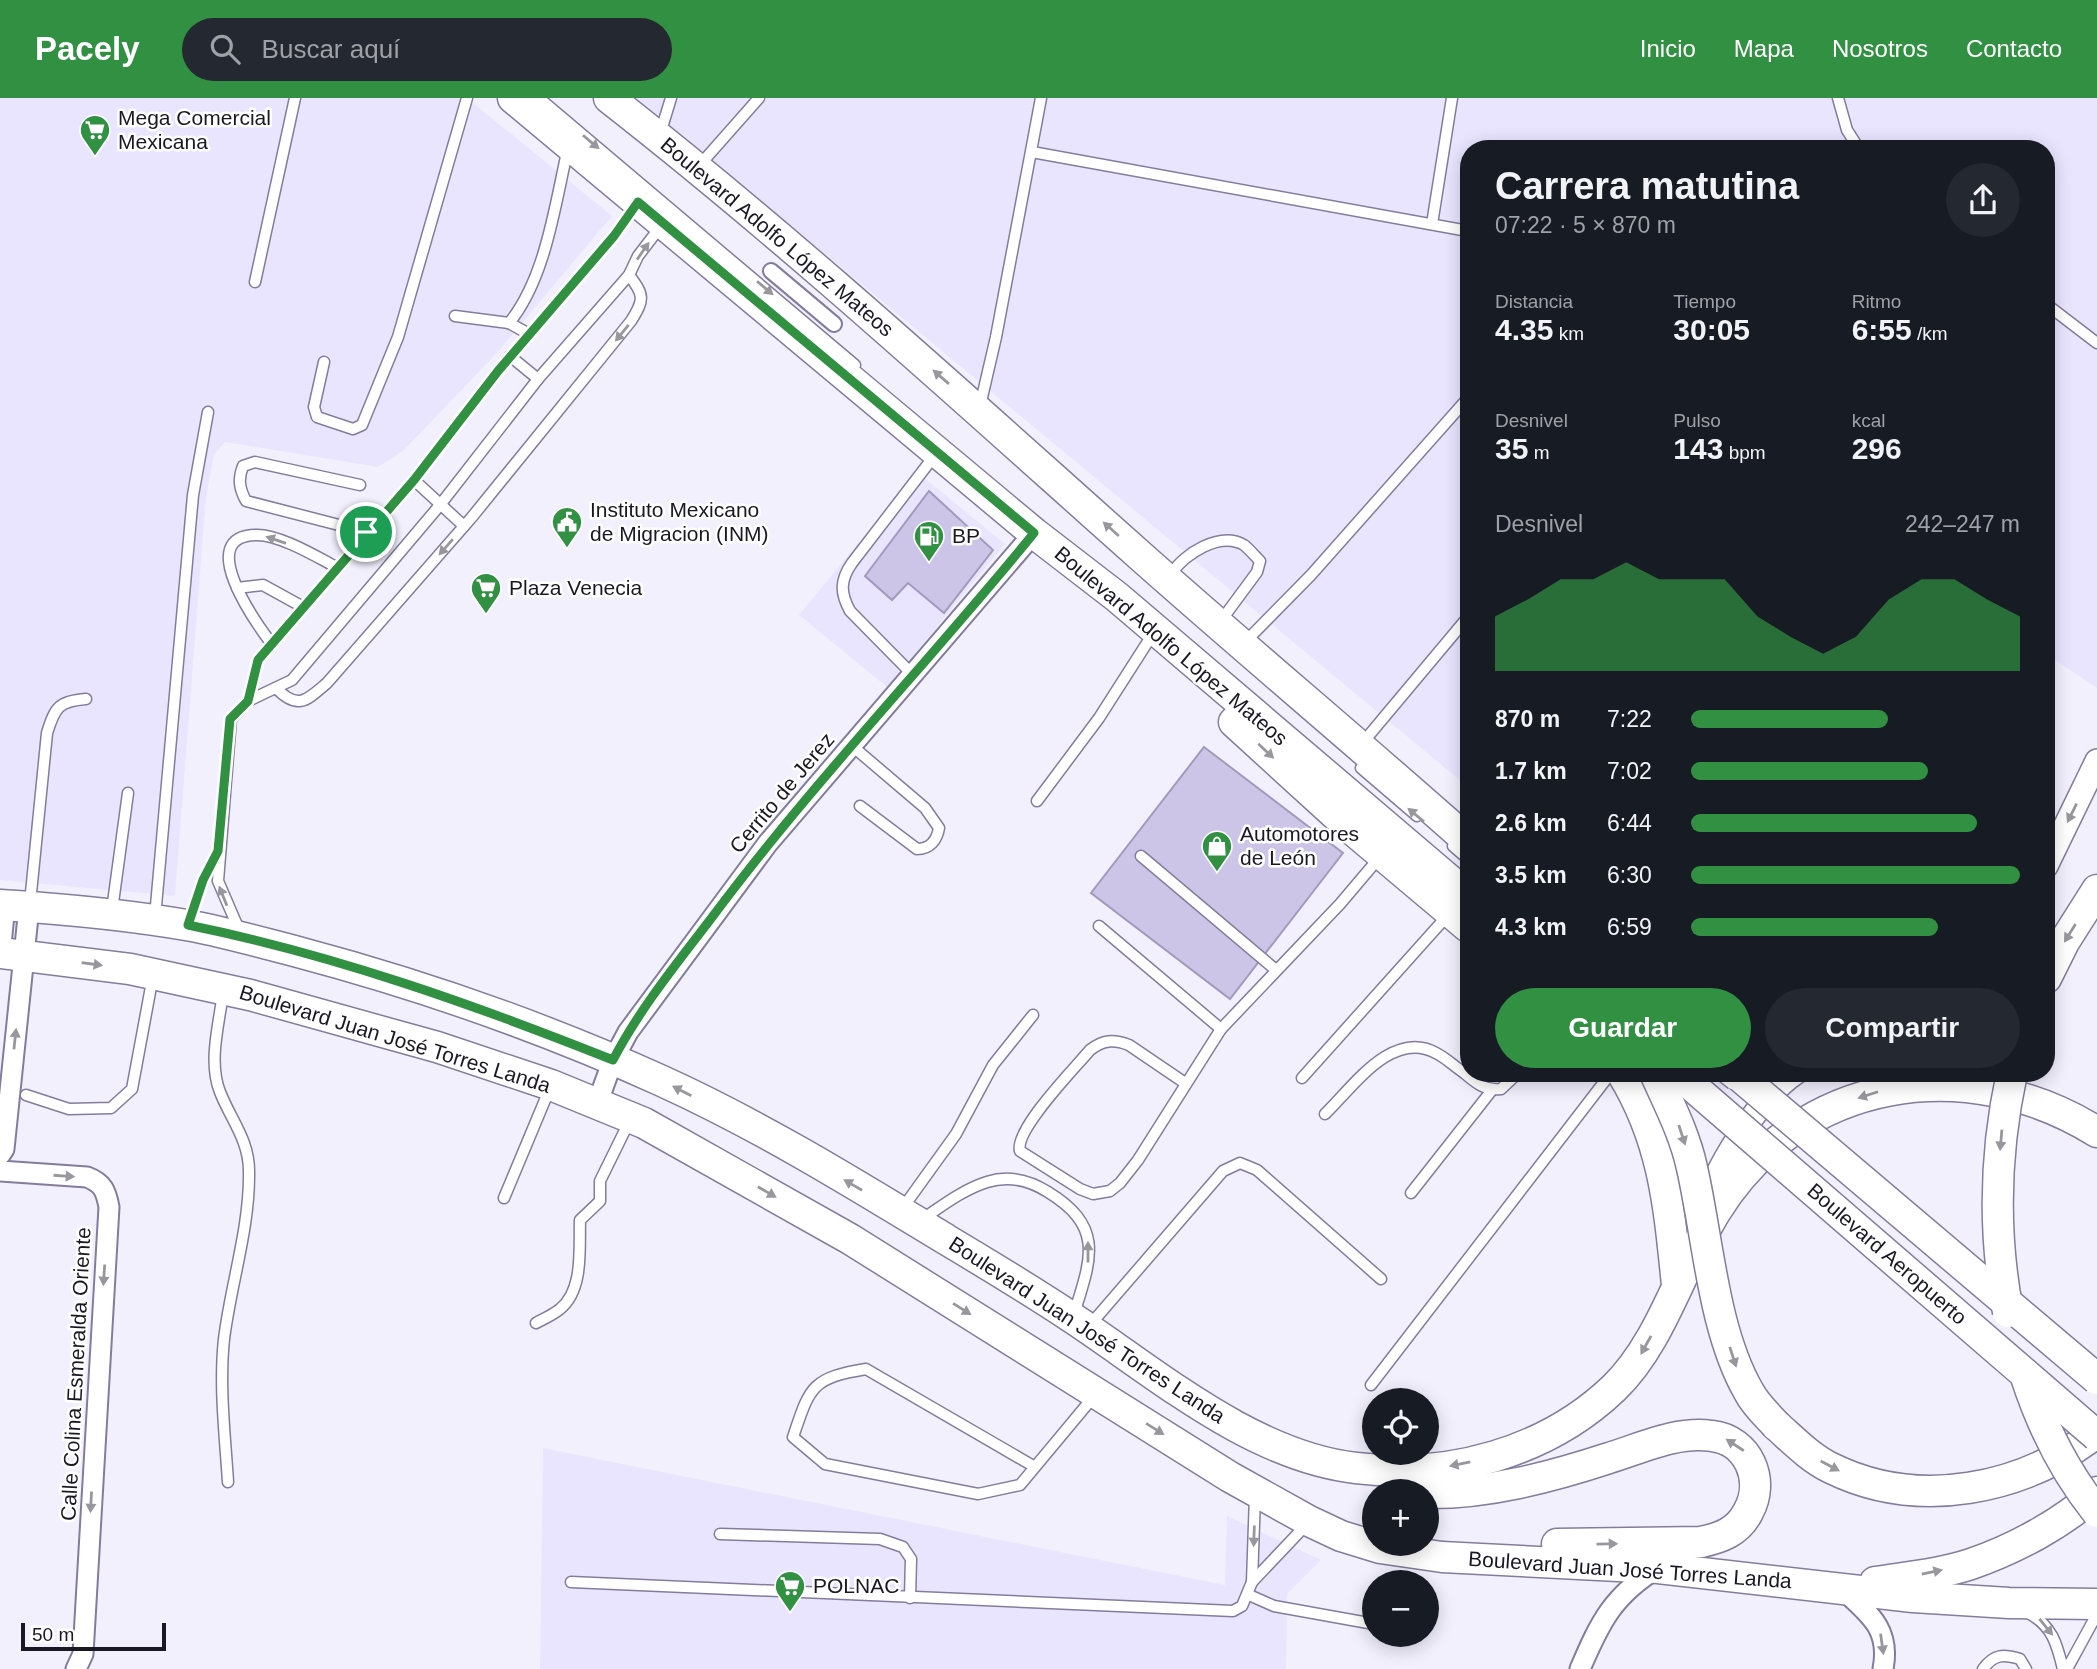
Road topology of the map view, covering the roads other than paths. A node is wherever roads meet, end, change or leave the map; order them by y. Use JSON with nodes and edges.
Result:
{"nodes":[{"id":1,"x":295,"y":98,"type":"edge"},
{"id":2,"x":467,"y":98,"type":"edge"},
{"id":3,"x":513,"y":98,"type":"edge"},
{"id":4,"x":539,"y":98,"type":"edge"},
{"id":5,"x":609,"y":98,"type":"edge"},
{"id":6,"x":671,"y":98,"type":"edge"},
{"id":7,"x":759,"y":98,"type":"edge"},
{"id":8,"x":1041,"y":98,"type":"edge"},
{"id":9,"x":1452,"y":98,"type":"edge"},
{"id":10,"x":1838,"y":98,"type":"edge"},
{"id":11,"x":659,"y":137,"type":"junction"},
{"id":12,"x":1853,"y":140,"type":"edge"},
{"id":13,"x":568,"y":144,"type":"junction"},
{"id":14,"x":1032,"y":152,"type":"junction"},
{"id":15,"x":698,"y":167,"type":"junction"},
{"id":16,"x":638,"y":202,"type":"junction"},
{"id":17,"x":663,"y":223,"type":"junction"},
{"id":18,"x":1432,"y":224,"type":"junction"},
{"id":19,"x":1460,"y":229,"type":"edge"},
{"id":20,"x":771,"y":271,"type":"dead end"},
{"id":21,"x":629,"y":275,"type":"junction"},
{"id":22,"x":255,"y":282,"type":"dead end"},
{"id":23,"x":2055,"y":311,"type":"edge"},
{"id":24,"x":455,"y":316,"type":"dead end"},
{"id":25,"x":509,"y":323,"type":"junction"},
{"id":26,"x":834,"y":324,"type":"dead end"},
{"id":27,"x":529,"y":334,"type":"junction"},
{"id":28,"x":2097,"y":343,"type":"edge"},
{"id":29,"x":510,"y":356,"type":"junction"},
{"id":30,"x":324,"y":362,"type":"dead end"},
{"id":31,"x":864,"y":372,"type":"dead end"},
{"id":32,"x":538,"y":379,"type":"junction"},
{"id":33,"x":1460,"y":407,"type":"edge"},
{"id":34,"x":979,"y":410,"type":"junction"},
{"id":35,"x":208,"y":412,"type":"dead end"},
{"id":36,"x":937,"y":452,"type":"junction"},
{"id":37,"x":414,"y":480,"type":"junction"},
{"id":38,"x":360,"y":485,"type":"dead end"},
{"id":39,"x":440,"y":505,"type":"junction"},
{"id":40,"x":464,"y":526,"type":"junction"},
{"id":41,"x":366,"y":532,"type":"junction"},
{"id":42,"x":1034,"y":533,"type":"junction"},
{"id":43,"x":1137,"y":553,"type":"junction"},
{"id":44,"x":338,"y":568,"type":"junction"},
{"id":45,"x":1172,"y":573,"type":"junction"},
{"id":46,"x":237,"y":587,"type":"junction"},
{"id":47,"x":1122,"y":592,"type":"junction"},
{"id":48,"x":303,"y":607,"type":"junction"},
{"id":49,"x":1226,"y":614,"type":"junction"},
{"id":50,"x":1460,"y":627,"type":"edge"},
{"id":51,"x":1252,"y":635,"type":"junction"},
{"id":52,"x":271,"y":643,"type":"junction"},
{"id":53,"x":1147,"y":643,"type":"junction"},
{"id":54,"x":912,"y":674,"type":"junction"},
{"id":55,"x":276,"y":688,"type":"junction"},
{"id":56,"x":86,"y":699,"type":"dead end"},
{"id":57,"x":248,"y":701,"type":"junction"},
{"id":58,"x":1370,"y":734,"type":"junction"},
{"id":59,"x":851,"y":745,"type":"junction"},
{"id":60,"x":2097,"y":761,"type":"edge"},
{"id":61,"x":1364,"y":775,"type":"junction"},
{"id":62,"x":128,"y":793,"type":"dead end"},
{"id":63,"x":1037,"y":801,"type":"dead end"},
{"id":64,"x":860,"y":806,"type":"dead end"},
{"id":65,"x":1460,"y":810,"type":"edge"},
{"id":66,"x":1429,"y":826,"type":"dead end"},
{"id":67,"x":1416,"y":837,"type":"dead end"},
{"id":68,"x":1459,"y":842,"type":"edge"},
{"id":69,"x":2055,"y":847,"type":"edge"},
{"id":70,"x":218,"y":851,"type":"junction"},
{"id":71,"x":1382,"y":855,"type":"junction"},
{"id":72,"x":1141,"y":856,"type":"dead end"},
{"id":73,"x":1460,"y":875,"type":"edge"},
{"id":74,"x":2097,"y":890,"type":"edge"},
{"id":75,"x":11,"y":906,"type":"edge"},
{"id":76,"x":1460,"y":909,"type":"edge"},
{"id":77,"x":1460,"y":911,"type":"edge"},
{"id":78,"x":111,"y":914,"type":"junction"},
{"id":79,"x":1460,"y":914,"type":"edge"},
{"id":80,"x":155,"y":921,"type":"junction"},
{"id":81,"x":188,"y":925,"type":"junction"},
{"id":82,"x":1099,"y":926,"type":"dead end"},
{"id":83,"x":242,"y":938,"type":"junction"},
{"id":84,"x":6,"y":954,"type":"edge"},
{"id":85,"x":2055,"y":960,"type":"edge"},
{"id":86,"x":1276,"y":970,"type":"junction"},
{"id":87,"x":153,"y":974,"type":"junction"},
{"id":88,"x":224,"y":989,"type":"junction"},
{"id":89,"x":1033,"y":1015,"type":"dead end"},
{"id":90,"x":1221,"y":1029,"type":"junction"},
{"id":91,"x":613,"y":1060,"type":"junction"},
{"id":92,"x":1460,"y":1070,"type":"edge"},
{"id":93,"x":1302,"y":1078,"type":"dead end"},
{"id":94,"x":1475,"y":1082,"type":"edge"},
{"id":95,"x":1509,"y":1082,"type":"edge"},
{"id":96,"x":1604,"y":1082,"type":"edge"},
{"id":97,"x":1627,"y":1082,"type":"edge"},
{"id":98,"x":1658,"y":1082,"type":"edge"},
{"id":99,"x":1669,"y":1082,"type":"edge"},
{"id":100,"x":1687,"y":1082,"type":"edge"},
{"id":101,"x":1701,"y":1082,"type":"edge"},
{"id":102,"x":1718,"y":1082,"type":"edge"},
{"id":103,"x":1728,"y":1082,"type":"edge"},
{"id":104,"x":1747,"y":1082,"type":"edge"},
{"id":105,"x":1784,"y":1082,"type":"edge"},
{"id":106,"x":2010,"y":1082,"type":"edge"},
{"id":107,"x":1185,"y":1083,"type":"junction"},
{"id":108,"x":551,"y":1085,"type":"junction"},
{"id":109,"x":1492,"y":1090,"type":"junction"},
{"id":110,"x":26,"y":1095,"type":"dead end"},
{"id":111,"x":597,"y":1104,"type":"junction"},
{"id":112,"x":1325,"y":1114,"type":"dead end"},
{"id":113,"x":631,"y":1118,"type":"junction"},
{"id":114,"x":2097,"y":1132,"type":"edge"},
{"id":115,"x":1791,"y":1142,"type":"junction"},
{"id":116,"x":0,"y":1154,"type":"edge"},
{"id":117,"x":0,"y":1171,"type":"edge"},
{"id":118,"x":1411,"y":1193,"type":"dead end"},
{"id":119,"x":504,"y":1198,"type":"dead end"},
{"id":120,"x":908,"y":1217,"type":"junction"},
{"id":121,"x":1381,"y":1279,"type":"dead end"},
{"id":122,"x":1677,"y":1284,"type":"junction"},
{"id":123,"x":1992,"y":1306,"type":"dead end"},
{"id":124,"x":536,"y":1323,"type":"dead end"},
{"id":125,"x":1080,"y":1323,"type":"junction"},
{"id":126,"x":2013,"y":1324,"type":"dead end"},
{"id":127,"x":2001,"y":1338,"type":"dead end"},
{"id":128,"x":2097,"y":1379,"type":"edge"},
{"id":129,"x":1371,"y":1385,"type":"dead end"},
{"id":130,"x":1096,"y":1393,"type":"junction"},
{"id":131,"x":1234,"y":1424,"type":"junction"},
{"id":132,"x":2097,"y":1434,"type":"edge"},
{"id":133,"x":1035,"y":1466,"type":"junction"},
{"id":134,"x":228,"y":1482,"type":"dead end"},
{"id":135,"x":1362,"y":1486,"type":"edge"},
{"id":136,"x":1255,"y":1491,"type":"junction"},
{"id":137,"x":1439,"y":1492,"type":"edge"},
{"id":138,"x":2097,"y":1492,"type":"edge"},
{"id":139,"x":2097,"y":1513,"type":"edge"},
{"id":140,"x":1309,"y":1521,"type":"junction"},
{"id":141,"x":720,"y":1534,"type":"dead end"},
{"id":142,"x":1700,"y":1542,"type":"junction"},
{"id":143,"x":1442,"y":1557,"type":"junction"},
{"id":144,"x":1658,"y":1568,"type":"junction"},
{"id":145,"x":570,"y":1582,"type":"dead end"},
{"id":146,"x":1252,"y":1582,"type":"junction"},
{"id":147,"x":1840,"y":1587,"type":"junction"},
{"id":148,"x":1249,"y":1595,"type":"junction"},
{"id":149,"x":910,"y":1598,"type":"junction"},
{"id":150,"x":2009,"y":1603,"type":"junction"},
{"id":151,"x":2097,"y":1604,"type":"edge"},
{"id":152,"x":2097,"y":1614,"type":"edge"},
{"id":153,"x":1362,"y":1622,"type":"edge"},
{"id":154,"x":76,"y":1669,"type":"edge"},
{"id":155,"x":1580,"y":1669,"type":"edge"},
{"id":156,"x":1883,"y":1669,"type":"edge"},
{"id":157,"x":1983,"y":1669,"type":"edge"},
{"id":158,"x":2026,"y":1669,"type":"edge"},
{"id":159,"x":2065,"y":1669,"type":"edge"}],
"edges":[{"from":1,"to":22,"type":"lane"},
{"from":2,"to":30,"type":"lane"},
{"from":3,"to":13,"type":"main road","name":"Boulevard Adolfo López Mateos"},
{"from":4,"to":31,"type":"lane","one_way":true},
{"from":5,"to":11,"type":"main road","name":"Boulevard Adolfo López Mateos"},
{"from":6,"to":11,"type":"lane"},
{"from":7,"to":15,"type":"lane"},
{"from":8,"to":14,"type":"lane"},
{"from":9,"to":18,"type":"lane"},
{"from":10,"to":12,"type":"lane"},
{"from":11,"to":15,"type":"main road","name":"Boulevard Adolfo López Mateos"},
{"from":13,"to":16,"type":"main road","name":"Boulevard Adolfo López Mateos"},
{"from":13,"to":25,"type":"lane"},
{"from":14,"to":18,"type":"lane"},
{"from":14,"to":34,"type":"lane"},
{"from":34,"to":15,"type":"main road","name":"Boulevard Adolfo López Mateos","one_way":true},
{"from":16,"to":17,"type":"main road","name":"Boulevard Adolfo López Mateos"},
{"from":16,"to":27,"type":"lane"},
{"from":21,"to":17,"type":"lane","one_way":true},
{"from":17,"to":36,"type":"main road","name":"Boulevard Adolfo López Mateos"},
{"from":18,"to":19,"type":"lane"},
{"from":20,"to":26,"type":"street"},
{"from":21,"to":32,"type":"lane"},
{"from":21,"to":40,"type":"lane","one_way":true},
{"from":23,"to":28,"type":"lane"},
{"from":24,"to":25,"type":"lane"},
{"from":25,"to":27,"type":"lane"},
{"from":27,"to":29,"type":"lane"},
{"from":29,"to":32,"type":"lane"},
{"from":29,"to":37,"type":"lane"},
{"from":32,"to":39,"type":"lane"},
{"from":33,"to":51,"type":"lane"},
{"from":43,"to":34,"type":"main road","name":"Boulevard Adolfo López Mateos","one_way":true},
{"from":35,"to":80,"type":"lane"},
{"from":36,"to":42,"type":"main road","name":"Boulevard Adolfo López Mateos"},
{"from":36,"to":54,"type":"lane"},
{"from":37,"to":39,"type":"lane"},
{"from":37,"to":41,"type":"lane"},
{"from":38,"to":41,"type":"lane"},
{"from":39,"to":40,"type":"lane"},
{"from":39,"to":55,"type":"lane"},
{"from":40,"to":55,"type":"lane","one_way":true},
{"from":41,"to":44,"type":"lane"},
{"from":42,"to":47,"type":"main road","name":"Boulevard Adolfo López Mateos"},
{"from":42,"to":54,"type":"street","name":"Cerrito de Jerez"},
{"from":43,"to":45,"type":"main road"},
{"from":43,"to":61,"type":"main road","name":"Boulevard Adolfo López Mateos"},
{"from":44,"to":46,"type":"lane","one_way":true},
{"from":44,"to":48,"type":"lane"},
{"from":45,"to":49,"type":"main road"},
{"from":45,"to":49,"type":"lane"},
{"from":46,"to":48,"type":"lane"},
{"from":46,"to":52,"type":"lane"},
{"from":47,"to":53,"type":"main road"},
{"from":47,"to":61,"type":"main road","name":"Boulevard Adolfo López Mateos"},
{"from":48,"to":52,"type":"lane"},
{"from":49,"to":51,"type":"main road"},
{"from":50,"to":58,"type":"lane"},
{"from":51,"to":58,"type":"main road"},
{"from":52,"to":57,"type":"lane"},
{"from":53,"to":63,"type":"lane"},
{"from":53,"to":71,"type":"main road","one_way":true},
{"from":54,"to":59,"type":"street","name":"Cerrito de Jerez"},
{"from":55,"to":57,"type":"lane"},
{"from":56,"to":75,"type":"lane"},
{"from":57,"to":70,"type":"lane"},
{"from":58,"to":65,"type":"main road"},
{"from":59,"to":64,"type":"lane"},
{"from":59,"to":91,"type":"street","name":"Cerrito de Jerez"},
{"from":60,"to":69,"type":"street","one_way":true},
{"from":66,"to":61,"type":"lane","one_way":true},
{"from":61,"to":68,"type":"main road"},
{"from":61,"to":76,"type":"main road"},
{"from":62,"to":78,"type":"lane"},
{"from":67,"to":73,"type":"lane"},
{"from":70,"to":81,"type":"lane"},
{"from":83,"to":70,"type":"lane","one_way":true},
{"from":71,"to":77,"type":"main road"},
{"from":71,"to":86,"type":"lane"},
{"from":72,"to":86,"type":"lane"},
{"from":74,"to":85,"type":"main road","one_way":true},
{"from":75,"to":78,"type":"main road","name":"Boulevard Juan José Torres Landa"},
{"from":75,"to":84,"type":"street"},
{"from":78,"to":80,"type":"main road","name":"Boulevard Juan José Torres Landa"},
{"from":79,"to":93,"type":"lane"},
{"from":80,"to":81,"type":"main road","name":"Boulevard Juan José Torres Landa"},
{"from":81,"to":83,"type":"main road","name":"Boulevard Juan José Torres Landa"},
{"from":82,"to":90,"type":"lane"},
{"from":83,"to":91,"type":"main road","name":"Boulevard Juan José Torres Landa"},
{"from":84,"to":87,"type":"main road","name":"Boulevard Juan José Torres Landa","one_way":true},
{"from":116,"to":84,"type":"street","one_way":true},
{"from":86,"to":90,"type":"lane"},
{"from":87,"to":88,"type":"main road","name":"Boulevard Juan José Torres Landa"},
{"from":87,"to":110,"type":"lane"},
{"from":88,"to":108,"type":"main road","name":"Boulevard Juan José Torres Landa"},
{"from":88,"to":134,"type":"lane"},
{"from":89,"to":120,"type":"lane"},
{"from":90,"to":107,"type":"lane"},
{"from":91,"to":111,"type":"street","name":"Cerrito de Jerez"},
{"from":120,"to":91,"type":"main road","name":"Boulevard Juan José Torres Landa","one_way":true},
{"from":92,"to":112,"type":"lane"},
{"from":94,"to":109,"type":"lane"},
{"from":95,"to":109,"type":"lane"},
{"from":96,"to":129,"type":"lane"},
{"from":97,"to":122,"type":"main road"},
{"from":98,"to":132,"type":"main road","one_way":true,"bridge":true},
{"from":99,"to":102,"type":"main road"},
{"from":100,"to":132,"type":"main road","name":"Boulevard Aeropuerto","bridge":true},
{"from":101,"to":127,"type":"lane"},
{"from":103,"to":115,"type":"lane","bridge":true},
{"from":104,"to":128,"type":"main road","name":"Boulevard Aeropuerto","bridge":true},
{"from":105,"to":122,"type":"street"},
{"from":106,"to":139,"type":"main road","one_way":true,"bridge":true},
{"from":107,"to":107,"type":"lane"},
{"from":108,"to":111,"type":"main road","name":"Boulevard Juan José Torres Landa"},
{"from":108,"to":119,"type":"lane"},
{"from":109,"to":118,"type":"lane"},
{"from":111,"to":113,"type":"main road","name":"Boulevard Juan José Torres Landa"},
{"from":113,"to":124,"type":"lane"},
{"from":113,"to":130,"type":"main road","name":"Boulevard Juan José Torres Landa","one_way":true},
{"from":114,"to":115,"type":"main road","name":"Boulevard Juan José Torres Landa","one_way":true,"bridge":true},
{"from":115,"to":122,"type":"main road","name":"Boulevard Juan José Torres Landa"},
{"from":117,"to":154,"type":"street","name":"Calle Colina Esmeralda Oriente","one_way":true},
{"from":120,"to":125,"type":"main road","name":"Boulevard Juan José Torres Landa"},
{"from":125,"to":120,"type":"lane","one_way":true},
{"from":121,"to":125,"type":"lane"},
{"from":122,"to":131,"type":"main road","name":"Boulevard Juan José Torres Landa","one_way":true},
{"from":123,"to":126,"type":"lane"},
{"from":125,"to":131,"type":"main road","name":"Boulevard Juan José Torres Landa"},
{"from":130,"to":133,"type":"lane"},
{"from":130,"to":136,"type":"main road","name":"Boulevard Juan José Torres Landa","one_way":true},
{"from":131,"to":135,"type":"main road"},
{"from":133,"to":133,"type":"lane"},
{"from":136,"to":140,"type":"main road","name":"Boulevard Juan José Torres Landa"},
{"from":136,"to":146,"type":"lane","one_way":true},
{"from":142,"to":137,"type":"main road","one_way":true},
{"from":147,"to":138,"type":"main road","one_way":true},
{"from":140,"to":143,"type":"main road","name":"Boulevard Juan José Torres Landa"},
{"from":140,"to":146,"type":"lane"},
{"from":141,"to":149,"type":"lane"},
{"from":143,"to":142,"type":"main road","one_way":true},
{"from":142,"to":144,"type":"street"},
{"from":143,"to":144,"type":"main road","name":"Boulevard Juan José Torres Landa"},
{"from":144,"to":147,"type":"main road","name":"Boulevard Juan José Torres Landa"},
{"from":144,"to":155,"type":"street"},
{"from":145,"to":149,"type":"lane"},
{"from":146,"to":148,"type":"lane"},
{"from":147,"to":150,"type":"main road","name":"Boulevard Juan José Torres Landa"},
{"from":147,"to":156,"type":"street","one_way":true},
{"from":148,"to":149,"type":"lane"},
{"from":148,"to":153,"type":"lane"},
{"from":150,"to":151,"type":"main road","name":"Boulevard Juan José Torres Landa"},
{"from":150,"to":159,"type":"lane","one_way":true},
{"from":152,"to":159,"type":"lane"},
{"from":157,"to":158,"type":"lane"}]}
